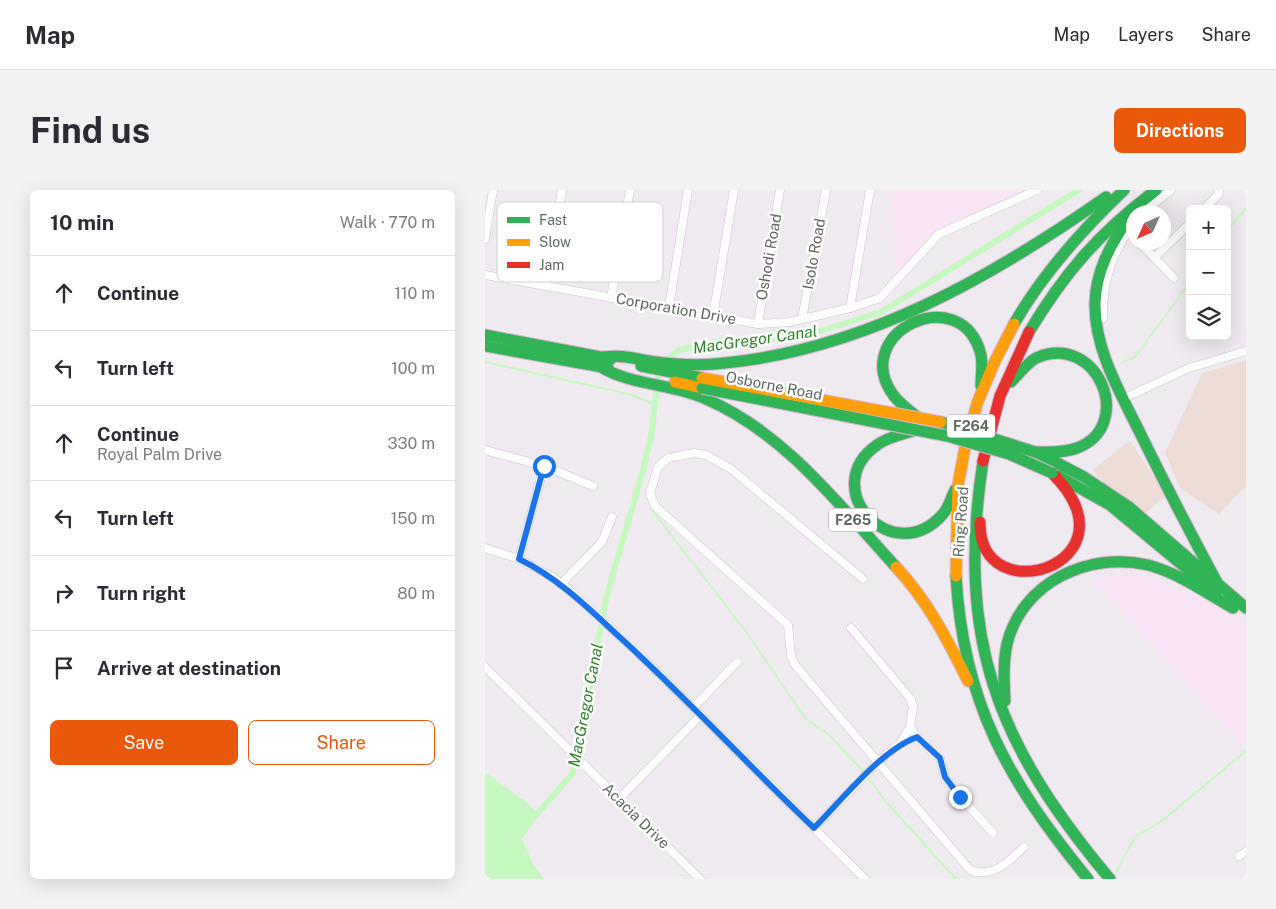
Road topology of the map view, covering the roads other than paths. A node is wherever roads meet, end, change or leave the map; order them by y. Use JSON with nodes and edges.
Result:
{"nodes":[{"id":1,"x":493,"y":190,"type":"edge"},
{"id":2,"x":688,"y":190,"type":"edge"},
{"id":3,"x":734,"y":190,"type":"edge"},
{"id":4,"x":781,"y":190,"type":"edge"},
{"id":5,"x":825,"y":190,"type":"edge"},
{"id":6,"x":870,"y":190,"type":"edge"},
{"id":7,"x":1037,"y":190,"type":"edge"},
{"id":8,"x":1117,"y":190,"type":"edge"},
{"id":9,"x":1124,"y":190,"type":"edge"},
{"id":10,"x":1171,"y":190,"type":"edge"},
{"id":11,"x":1219,"y":190,"type":"edge"},
{"id":12,"x":1153,"y":192,"type":"edge"},
{"id":13,"x":1153,"y":205,"type":"edge"},
{"id":14,"x":1208,"y":205,"type":"edge"},
{"id":15,"x":1186,"y":227,"type":"edge"},
{"id":16,"x":485,"y":239,"type":"edge"},
{"id":17,"x":1126,"y":240,"type":"edge"},
{"id":18,"x":1148,"y":250,"type":"edge"},
{"id":19,"x":1155,"y":257,"type":"junction"},
{"id":20,"x":1173,"y":278,"type":"dead end"},
{"id":21,"x":527,"y":282,"type":"edge"},
{"id":22,"x":546,"y":282,"type":"edge"},
{"id":23,"x":614,"y":282,"type":"edge"},
{"id":24,"x":545,"y":285,"type":"junction"},
{"id":25,"x":611,"y":298,"type":"junction"},
{"id":26,"x":669,"y":307,"type":"junction"},
{"id":27,"x":850,"y":308,"type":"junction"},
{"id":28,"x":713,"y":316,"type":"junction"},
{"id":29,"x":802,"y":319,"type":"junction"},
{"id":30,"x":758,"y":324,"type":"junction"},
{"id":31,"x":485,"y":335,"type":"edge"},
{"id":32,"x":485,"y":346,"type":"edge"},
{"id":33,"x":1246,"y":350,"type":"edge"},
{"id":34,"x":602,"y":362,"type":"junction"},
{"id":35,"x":644,"y":371,"type":"junction"},
{"id":36,"x":673,"y":376,"type":"junction"},
{"id":37,"x":981,"y":394,"type":"junction"},
{"id":38,"x":1002,"y":395,"type":"junction"},
{"id":39,"x":1129,"y":396,"type":"junction"},
{"id":40,"x":918,"y":424,"type":"junction"},
{"id":41,"x":485,"y":450,"type":"edge"},
{"id":42,"x":1035,"y":452,"type":"junction"},
{"id":43,"x":544,"y":466,"type":"junction"},
{"id":44,"x":1053,"y":473,"type":"junction"},
{"id":45,"x":958,"y":482,"type":"junction"},
{"id":46,"x":593,"y":486,"type":"dead end"},
{"id":47,"x":977,"y":496,"type":"junction"},
{"id":48,"x":612,"y":516,"type":"dead end"},
{"id":49,"x":1154,"y":533,"type":"junction"},
{"id":50,"x":485,"y":548,"type":"edge"},
{"id":51,"x":519,"y":559,"type":"junction"},
{"id":52,"x":863,"y":578,"type":"dead end"},
{"id":53,"x":561,"y":584,"type":"junction"},
{"id":54,"x":1223,"y":589,"type":"junction"},
{"id":55,"x":1233,"y":608,"type":"junction"},
{"id":56,"x":1246,"y":608,"type":"edge"},
{"id":57,"x":1246,"y":618,"type":"edge"},
{"id":58,"x":851,"y":628,"type":"dead end"},
{"id":59,"x":737,"y":662,"type":"dead end"},
{"id":60,"x":485,"y":667,"type":"edge"},
{"id":61,"x":980,"y":707,"type":"junction"},
{"id":62,"x":693,"y":708,"type":"junction"},
{"id":63,"x":701,"y":715,"type":"junction"},
{"id":64,"x":910,"y":727,"type":"junction"},
{"id":65,"x":1009,"y":729,"type":"junction"},
{"id":66,"x":917,"y":737,"type":"junction"},
{"id":67,"x":900,"y":743,"type":"junction"},
{"id":68,"x":878,"y":762,"type":"junction"},
{"id":69,"x":869,"y":772,"type":"junction"},
{"id":70,"x":889,"y":777,"type":"junction"},
{"id":71,"x":619,"y":799,"type":"junction"},
{"id":72,"x":814,"y":828,"type":"junction"},
{"id":73,"x":993,"y":834,"type":"dead end"},
{"id":74,"x":1024,"y":847,"type":"dead end"},
{"id":75,"x":701,"y":879,"type":"edge"},
{"id":76,"x":865,"y":879,"type":"edge"},
{"id":77,"x":1088,"y":879,"type":"edge"},
{"id":78,"x":1110,"y":879,"type":"edge"}],
"edges":[{"from":1,"to":16,"type":"street"},
{"from":2,"to":26,"type":"street"},
{"from":3,"to":28,"type":"street"},
{"from":4,"to":30,"type":"street","name":"Oshodi Road"},
{"from":5,"to":29,"type":"street","name":"Isolo Road"},
{"from":6,"to":27,"type":"street"},
{"from":7,"to":27,"type":"street","name":"Corporation Drive"},
{"from":8,"to":36,"type":"main road"},
{"from":9,"to":37,"type":"main road","name":"Ring Road","number":"F264"},
{"from":10,"to":13,"type":"street"},
{"from":11,"to":14,"type":"street"},
{"from":12,"to":38,"type":"main road","name":"Ring Road","number":"F264"},
{"from":12,"to":54,"type":"main road"},
{"from":15,"to":19,"type":"street"},
{"from":17,"to":39,"type":"street"},
{"from":18,"to":19,"type":"street"},
{"from":19,"to":20,"type":"street"},
{"from":21,"to":24,"type":"street","name":"Corporation Drive"},
{"from":22,"to":24,"type":"street"},
{"from":23,"to":25,"type":"street"},
{"from":24,"to":25,"type":"street","name":"Corporation Drive"},
{"from":25,"to":26,"type":"street","name":"Corporation Drive"},
{"from":26,"to":28,"type":"street","name":"Corporation Drive"},
{"from":27,"to":29,"type":"street","name":"Corporation Drive"},
{"from":28,"to":30,"type":"street","name":"Corporation Drive"},
{"from":29,"to":30,"type":"street","name":"Corporation Drive"},
{"from":31,"to":34,"type":"main road","number":"F265"},
{"from":32,"to":34,"type":"main road","number":"F265"},
{"from":33,"to":39,"type":"street"},
{"from":34,"to":35,"type":"main road","number":"F265"},
{"from":34,"to":35,"type":"main road"},
{"from":35,"to":36,"type":"main road"},
{"from":35,"to":36,"type":"main road","number":"F265"},
{"from":36,"to":40,"type":"main road","name":"Osborne Road","number":"F265","bridge":true},
{"from":36,"to":61,"type":"main road","number":"F265"},
{"from":37,"to":40,"type":"main road"},
{"from":37,"to":45,"type":"main road","name":"Ring Road","number":"F264"},
{"from":38,"to":42,"type":"main road","number":"F265"},
{"from":38,"to":47,"type":"main road","name":"Ring Road","number":"F264"},
{"from":39,"to":54,"type":"street"},
{"from":40,"to":42,"type":"main road","name":"Osborne Road","number":"F265","bridge":true},
{"from":40,"to":44,"type":"main road","name":"Osborne Road","bridge":true},
{"from":40,"to":45,"type":"main road"},
{"from":41,"to":43,"type":"street"},
{"from":42,"to":49,"type":"main road"},
{"from":43,"to":46,"type":"street"},
{"from":43,"to":51,"type":"street"},
{"from":44,"to":47,"type":"main road"},
{"from":44,"to":49,"type":"main road","name":"Osborne Road"},
{"from":45,"to":61,"type":"main road","name":"Ring Road","number":"F264"},
{"from":47,"to":65,"type":"main road","name":"Ring Road","number":"F264"},
{"from":48,"to":53,"type":"street"},
{"from":49,"to":54,"type":"main road"},
{"from":49,"to":55,"type":"main road"},
{"from":50,"to":51,"type":"street"},
{"from":51,"to":53,"type":"street"},
{"from":52,"to":68,"type":"street"},
{"from":53,"to":62,"type":"street"},
{"from":54,"to":56,"type":"main road"},
{"from":55,"to":57,"type":"main road"},
{"from":55,"to":65,"type":"main road"},
{"from":58,"to":64,"type":"street"},
{"from":59,"to":62,"type":"street"},
{"from":60,"to":71,"type":"street","name":"Acacia Drive"},
{"from":61,"to":77,"type":"main road","name":"Ring Road","number":"F264"},
{"from":62,"to":63,"type":"street"},
{"from":63,"to":71,"type":"street"},
{"from":63,"to":72,"type":"street"},
{"from":64,"to":66,"type":"street"},
{"from":64,"to":67,"type":"street"},
{"from":65,"to":78,"type":"main road","name":"Ring Road","number":"F264"},
{"from":66,"to":67,"type":"street"},
{"from":66,"to":73,"type":"street"},
{"from":67,"to":68,"type":"street"},
{"from":68,"to":69,"type":"street"},
{"from":68,"to":70,"type":"street"},
{"from":69,"to":70,"type":"street"},
{"from":69,"to":72,"type":"street"},
{"from":70,"to":74,"type":"street"},
{"from":71,"to":75,"type":"street","name":"Acacia Drive"},
{"from":72,"to":76,"type":"street"}]}
